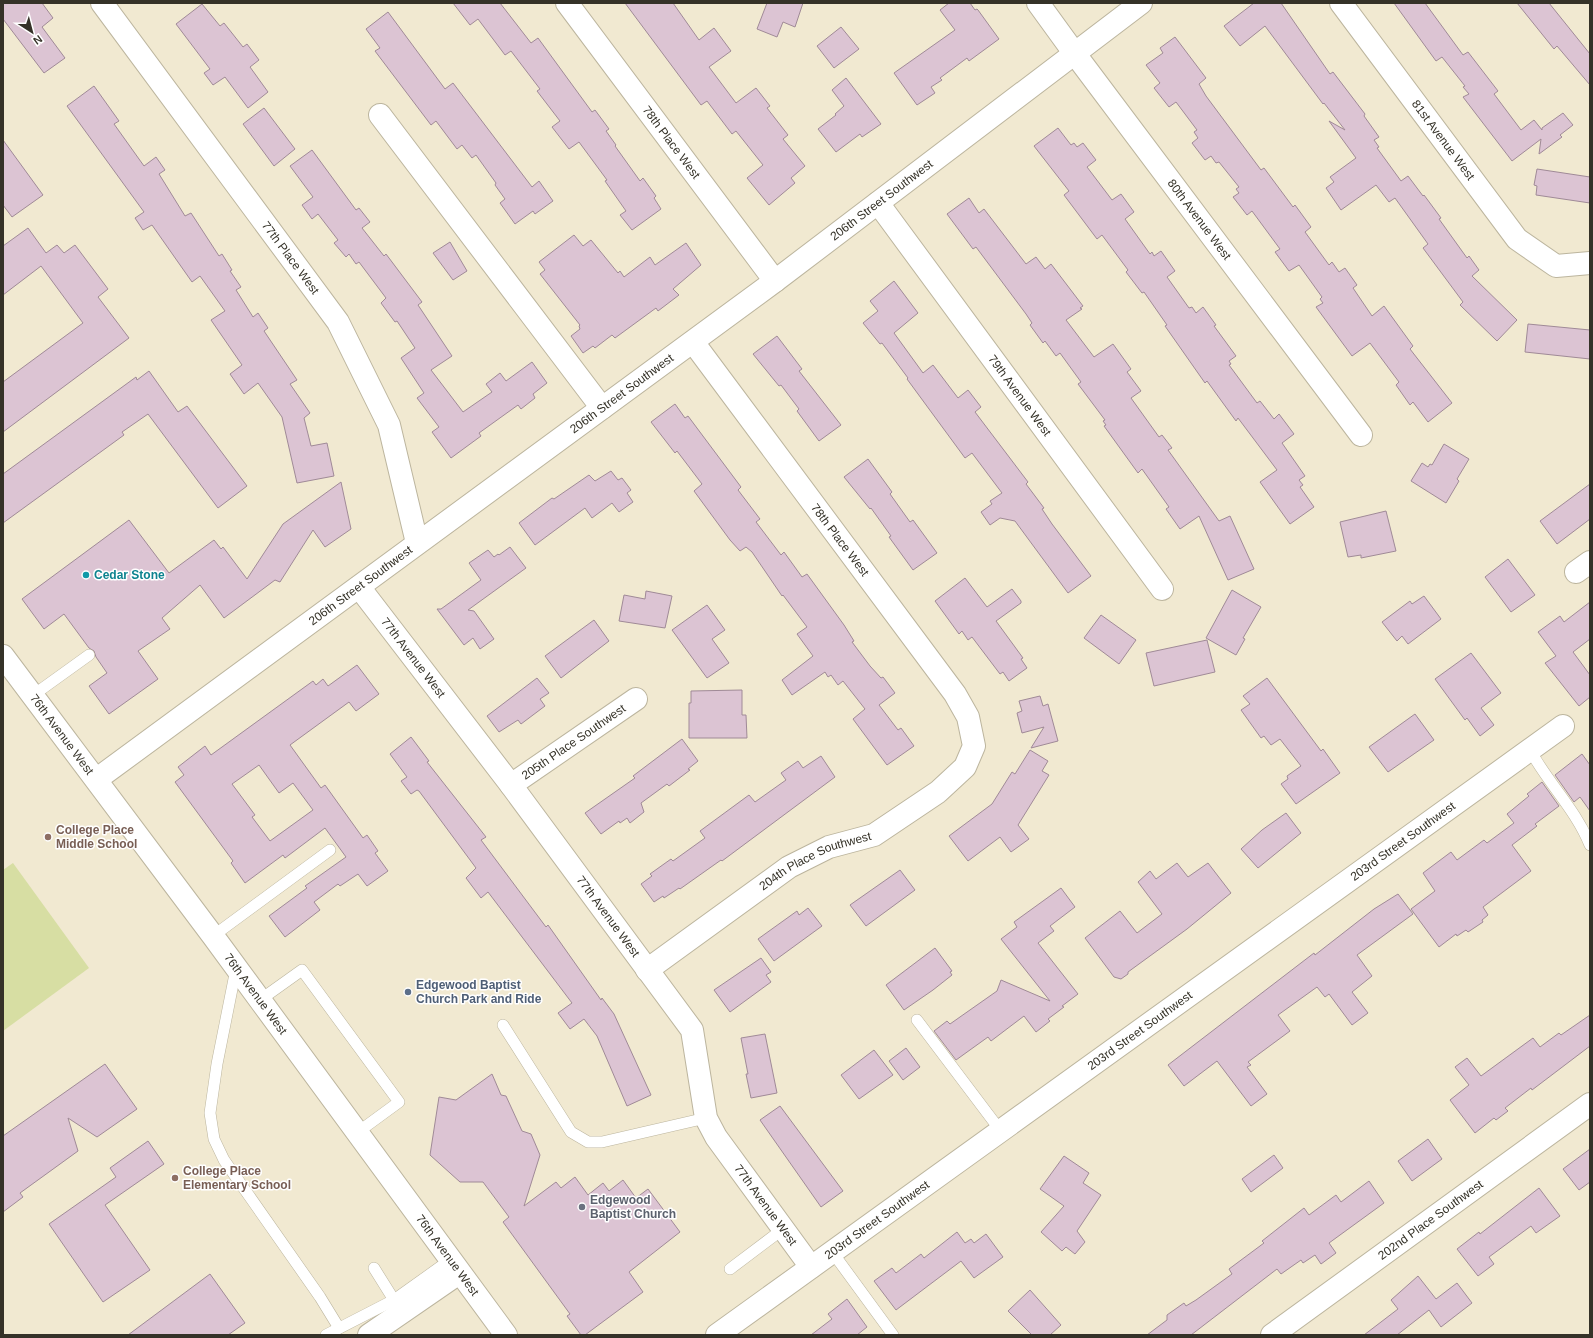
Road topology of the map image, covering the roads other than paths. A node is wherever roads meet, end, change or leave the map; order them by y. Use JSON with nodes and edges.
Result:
{"nodes":[{"id":1,"x":102,"y":3,"type":"edge"},
{"id":2,"x":567,"y":3,"type":"edge"},
{"id":3,"x":1038,"y":3,"type":"edge"},
{"id":4,"x":1142,"y":3,"type":"edge"},
{"id":5,"x":1341,"y":3,"type":"edge"},
{"id":6,"x":1075,"y":54,"type":"junction"},
{"id":7,"x":380,"y":115,"type":"dead end"},
{"id":8,"x":878,"y":203,"type":"junction"},
{"id":9,"x":1590,"y":263,"type":"edge"},
{"id":10,"x":775,"y":281,"type":"junction"},
{"id":11,"x":692,"y":342,"type":"junction"},
{"id":12,"x":602,"y":408,"type":"junction"},
{"id":13,"x":1361,"y":435,"type":"dead end"},
{"id":14,"x":417,"y":543,"type":"junction"},
{"id":15,"x":359,"y":586,"type":"junction"},
{"id":16,"x":1162,"y":589,"type":"dead end"},
{"id":17,"x":89,"y":655,"type":"dead end"},
{"id":18,"x":3,"y":656,"type":"edge"},
{"id":19,"x":32,"y":696,"type":"junction"},
{"id":20,"x":636,"y":699,"type":"dead end"},
{"id":21,"x":1563,"y":726,"type":"dead end"},
{"id":22,"x":974,"y":746,"type":"joint"},
{"id":23,"x":1530,"y":750,"type":"junction"},
{"id":24,"x":97,"y":779,"type":"junction"},
{"id":25,"x":512,"y":785,"type":"junction"},
{"id":26,"x":1590,"y":845,"type":"edge"},
{"id":27,"x":330,"y":850,"type":"dead end"},
{"id":28,"x":214,"y":936,"type":"junction"},
{"id":29,"x":237,"y":968,"type":"junction"},
{"id":30,"x":647,"y":970,"type":"junction"},
{"id":31,"x":260,"y":1000,"type":"junction"},
{"id":32,"x":917,"y":1020,"type":"dead end"},
{"id":33,"x":502,"y":1025,"type":"dead end"},
{"id":34,"x":1590,"y":1104,"type":"edge"},
{"id":35,"x":706,"y":1118,"type":"junction"},
{"id":36,"x":1000,"y":1130,"type":"junction"},
{"id":37,"x":358,"y":1132,"type":"junction"},
{"id":38,"x":783,"y":1229,"type":"junction"},
{"id":39,"x":833,"y":1253,"type":"junction"},
{"id":40,"x":454,"y":1266,"type":"junction"},
{"id":41,"x":811,"y":1267,"type":"junction"},
{"id":42,"x":374,"y":1268,"type":"dead end"},
{"id":43,"x":730,"y":1268,"type":"dead end"},
{"id":44,"x":394,"y":1300,"type":"junction"},
{"id":45,"x":339,"y":1328,"type":"junction"},
{"id":46,"x":326,"y":1335,"type":"edge"},
{"id":47,"x":369,"y":1335,"type":"edge"},
{"id":48,"x":506,"y":1335,"type":"edge"},
{"id":49,"x":717,"y":1335,"type":"edge"},
{"id":50,"x":893,"y":1335,"type":"edge"},
{"id":51,"x":1272,"y":1335,"type":"edge"}],
"edges":[{"from":1,"to":14,"type":"street","name":"77th Place West"},
{"from":2,"to":10,"type":"street","name":"78th Place West"},
{"from":3,"to":6,"type":"street","name":"80th Avenue West"},
{"from":4,"to":6,"type":"street","name":"206th Street Southwest"},
{"from":5,"to":9,"type":"street","name":"81st Avenue West"},
{"from":6,"to":8,"type":"street","name":"206th Street Southwest"},
{"from":6,"to":13,"type":"street","name":"80th Avenue West"},
{"from":7,"to":12,"type":"street"},
{"from":8,"to":10,"type":"street","name":"206th Street Southwest"},
{"from":8,"to":16,"type":"street","name":"79th Avenue West"},
{"from":10,"to":11,"type":"street","name":"206th Street Southwest"},
{"from":11,"to":12,"type":"street","name":"206th Street Southwest"},
{"from":11,"to":22,"type":"street","name":"78th Place West"},
{"from":12,"to":14,"type":"street","name":"206th Street Southwest"},
{"from":14,"to":15,"type":"street","name":"206th Street Southwest"},
{"from":15,"to":24,"type":"street","name":"206th Street Southwest"},
{"from":15,"to":25,"type":"street","name":"77th Avenue West"},
{"from":17,"to":19,"type":"lane"},
{"from":18,"to":19,"type":"street","name":"76th Avenue West"},
{"from":19,"to":24,"type":"street","name":"76th Avenue West"},
{"from":20,"to":25,"type":"street","name":"205th Place Southwest"},
{"from":21,"to":23,"type":"street","name":"203rd Street Southwest"},
{"from":22,"to":30,"type":"street","name":"204th Place Southwest"},
{"from":23,"to":26,"type":"lane"},
{"from":23,"to":36,"type":"street","name":"203rd Street Southwest"},
{"from":24,"to":28,"type":"street","name":"76th Avenue West"},
{"from":25,"to":30,"type":"street","name":"77th Avenue West"},
{"from":27,"to":28,"type":"lane"},
{"from":28,"to":29,"type":"street","name":"76th Avenue West"},
{"from":29,"to":31,"type":"street","name":"76th Avenue West"},
{"from":29,"to":45,"type":"lane"},
{"from":30,"to":35,"type":"street","name":"77th Avenue West"},
{"from":31,"to":37,"type":"street","name":"76th Avenue West"},
{"from":31,"to":37,"type":"lane"},
{"from":32,"to":36,"type":"lane"},
{"from":33,"to":35,"type":"lane"},
{"from":34,"to":51,"type":"street","name":"202nd Place Southwest"},
{"from":35,"to":38,"type":"street","name":"77th Avenue West"},
{"from":36,"to":39,"type":"street","name":"203rd Street Southwest"},
{"from":37,"to":40,"type":"street","name":"76th Avenue West"},
{"from":38,"to":41,"type":"street","name":"77th Avenue West"},
{"from":38,"to":43,"type":"lane"},
{"from":39,"to":41,"type":"street","name":"203rd Street Southwest"},
{"from":39,"to":50,"type":"lane"},
{"from":40,"to":44,"type":"lane"},
{"from":40,"to":47,"type":"street"},
{"from":40,"to":48,"type":"street","name":"76th Avenue West"},
{"from":41,"to":49,"type":"street","name":"203rd Street Southwest"},
{"from":42,"to":44,"type":"lane"},
{"from":44,"to":45,"type":"lane"},
{"from":45,"to":46,"type":"lane"}]}
